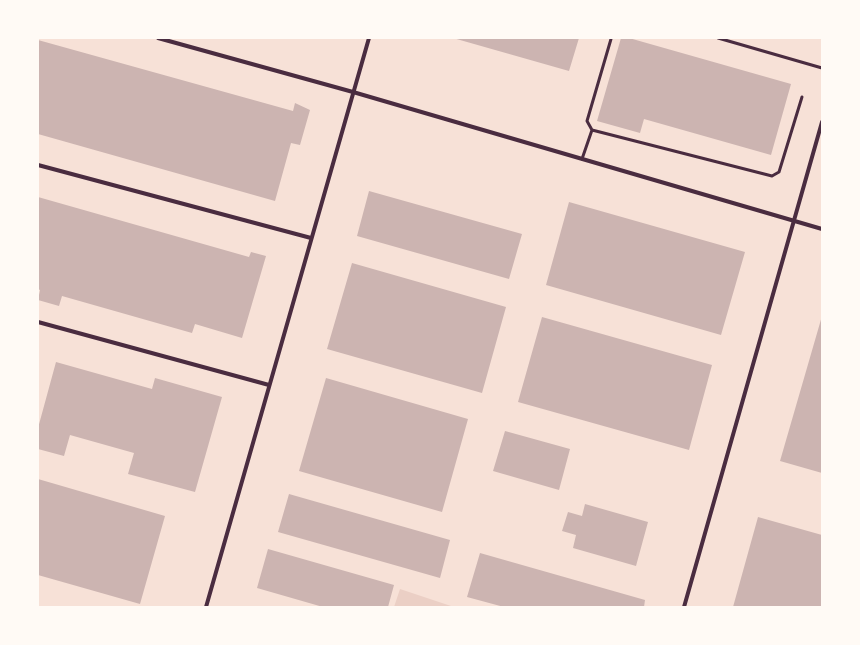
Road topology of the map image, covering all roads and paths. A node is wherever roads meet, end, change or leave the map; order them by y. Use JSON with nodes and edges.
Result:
{"nodes":[{"id":1,"x":158,"y":38,"type":"edge"},
{"id":2,"x":369,"y":38,"type":"edge"},
{"id":3,"x":718,"y":38,"type":"edge"},
{"id":4,"x":611,"y":39,"type":"edge"},
{"id":5,"x":822,"y":68,"type":"edge"},
{"id":6,"x":353,"y":92,"type":"junction"},
{"id":7,"x":802,"y":97,"type":"dead end"},
{"id":8,"x":822,"y":122,"type":"edge"},
{"id":9,"x":592,"y":130,"type":"junction"},
{"id":10,"x":582,"y":159,"type":"junction"},
{"id":11,"x":38,"y":165,"type":"edge"},
{"id":12,"x":794,"y":222,"type":"junction"},
{"id":13,"x":822,"y":229,"type":"edge"},
{"id":14,"x":312,"y":238,"type":"junction"},
{"id":15,"x":38,"y":322,"type":"edge"},
{"id":16,"x":269,"y":385,"type":"junction"},
{"id":17,"x":206,"y":607,"type":"edge"},
{"id":18,"x":684,"y":607,"type":"edge"}],
"edges":[{"from":1,"to":6,"type":"street"},
{"from":2,"to":6,"type":"street"},
{"from":3,"to":5,"type":"lane"},
{"from":4,"to":9,"type":"lane"},
{"from":6,"to":10,"type":"street"},
{"from":6,"to":14,"type":"street"},
{"from":7,"to":9,"type":"lane"},
{"from":8,"to":12,"type":"street"},
{"from":9,"to":10,"type":"lane"},
{"from":10,"to":12,"type":"street"},
{"from":11,"to":14,"type":"street"},
{"from":12,"to":13,"type":"street"},
{"from":12,"to":18,"type":"street"},
{"from":14,"to":16,"type":"street"},
{"from":15,"to":16,"type":"street"},
{"from":16,"to":17,"type":"street"}]}
